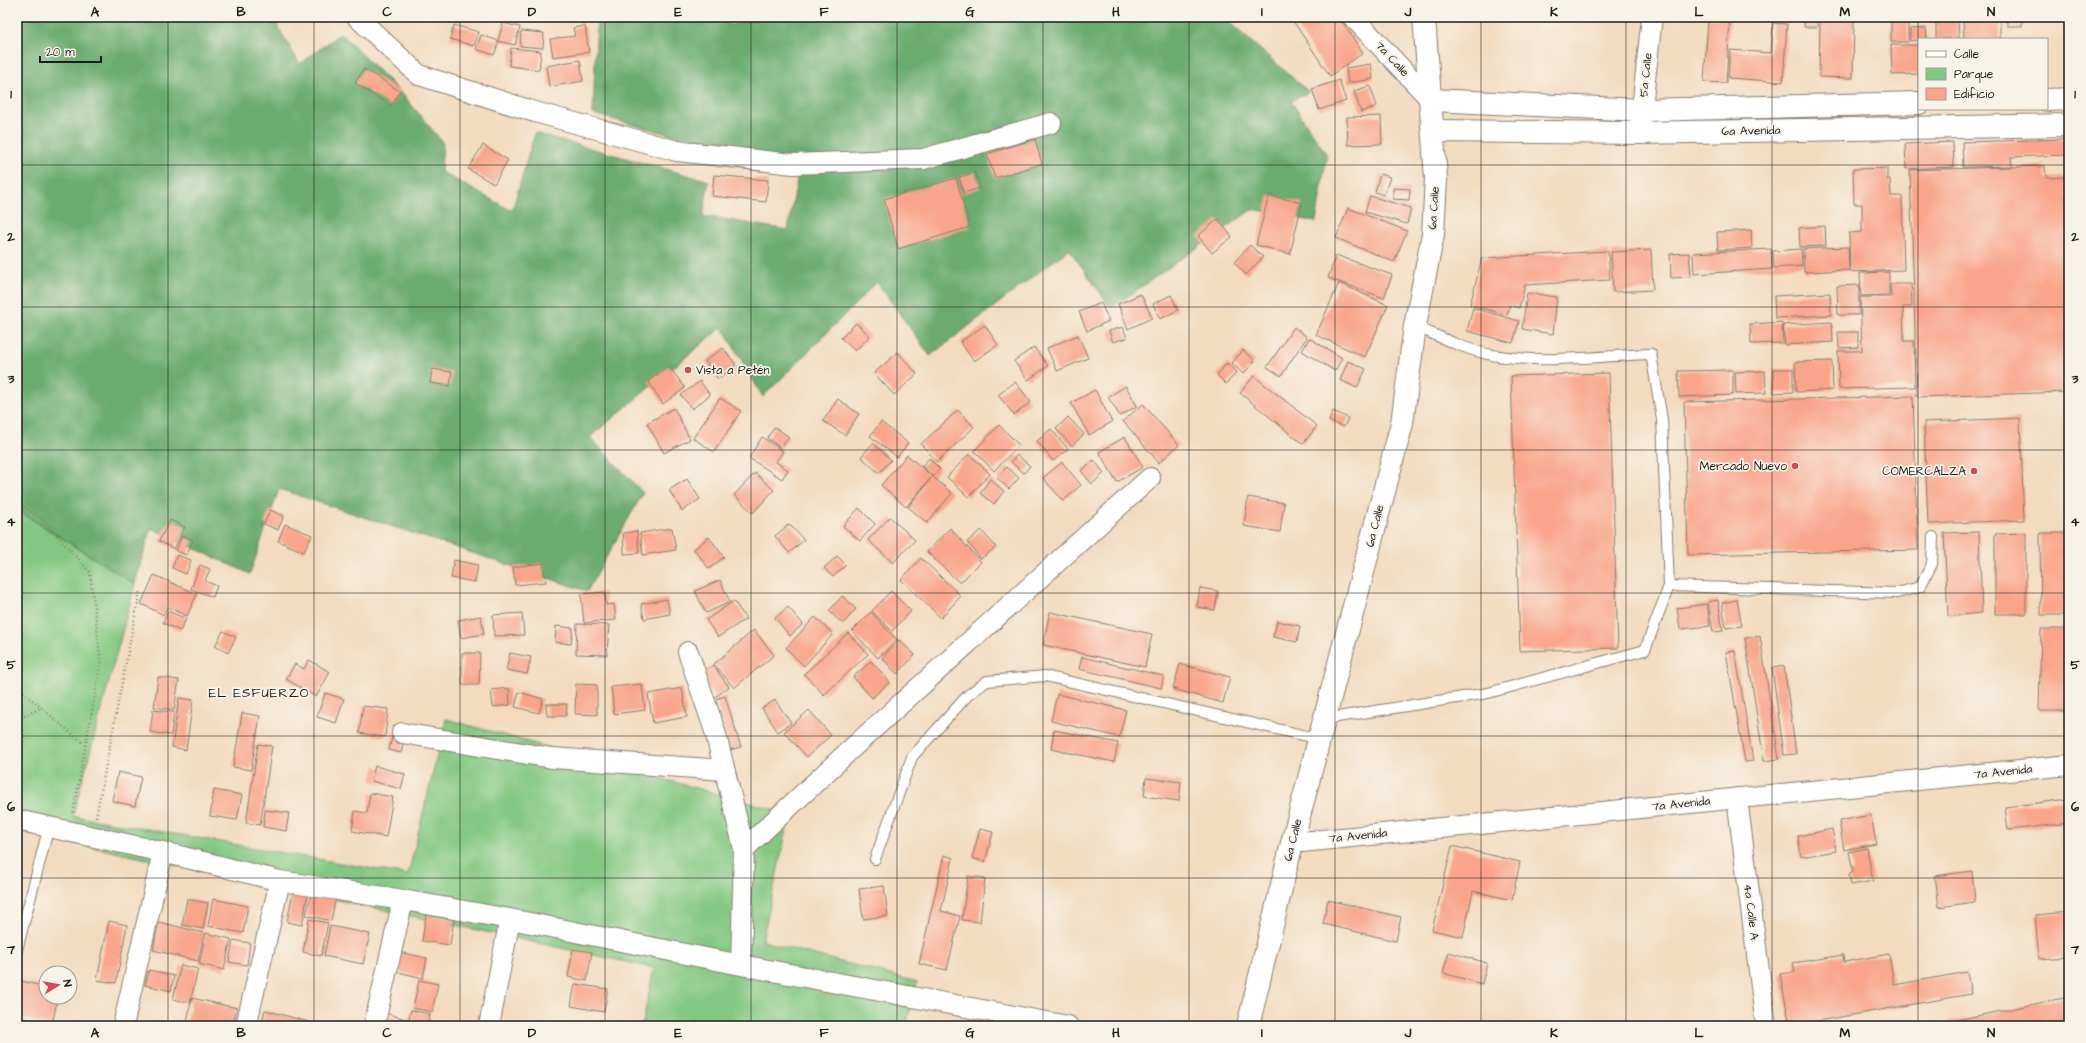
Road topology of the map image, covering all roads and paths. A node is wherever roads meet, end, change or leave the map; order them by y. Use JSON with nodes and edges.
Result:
{"nodes":[{"id":1,"x":357,"y":17,"type":"edge"},
{"id":2,"x":1353,"y":17,"type":"edge"},
{"id":3,"x":1424,"y":17,"type":"edge"},
{"id":4,"x":1652,"y":17,"type":"edge"},
{"id":5,"x":2069,"y":99,"type":"edge"},
{"id":6,"x":1431,"y":100,"type":"junction"},
{"id":7,"x":2048,"y":100,"type":"edge"},
{"id":8,"x":1918,"y":103,"type":"edge"},
{"id":9,"x":1642,"y":110,"type":"junction"},
{"id":10,"x":1051,"y":123,"type":"dead end"},
{"id":11,"x":2069,"y":125,"type":"edge"},
{"id":12,"x":1434,"y":131,"type":"junction"},
{"id":13,"x":1639,"y":133,"type":"junction"},
{"id":14,"x":1415,"y":326,"type":"junction"},
{"id":15,"x":1150,"y":478,"type":"dead end"},
{"id":16,"x":17,"y":503,"type":"edge"},
{"id":17,"x":1932,"y":537,"type":"dead end"},
{"id":18,"x":1669,"y":586,"type":"junction"},
{"id":19,"x":140,"y":590,"type":"dead end"},
{"id":20,"x":688,"y":652,"type":"dead end"},
{"id":21,"x":17,"y":687,"type":"edge"},
{"id":22,"x":42,"y":707,"type":"junction"},
{"id":23,"x":17,"y":720,"type":"edge"},
{"id":24,"x":1322,"y":729,"type":"junction"},
{"id":25,"x":402,"y":733,"type":"dead end"},
{"id":26,"x":84,"y":745,"type":"junction"},
{"id":27,"x":2069,"y":765,"type":"edge"},
{"id":28,"x":724,"y":770,"type":"junction"},
{"id":29,"x":1737,"y":798,"type":"junction"},
{"id":30,"x":17,"y":820,"type":"edge"},
{"id":31,"x":49,"y":826,"type":"junction"},
{"id":32,"x":70,"y":831,"type":"junction"},
{"id":33,"x":93,"y":836,"type":"junction"},
{"id":34,"x":1292,"y":843,"type":"junction"},
{"id":35,"x":744,"y":849,"type":"junction"},
{"id":36,"x":163,"y":852,"type":"junction"},
{"id":37,"x":875,"y":859,"type":"dead end"},
{"id":38,"x":280,"y":881,"type":"junction"},
{"id":39,"x":403,"y":900,"type":"junction"},
{"id":40,"x":510,"y":919,"type":"junction"},
{"id":41,"x":17,"y":950,"type":"edge"},
{"id":42,"x":741,"y":965,"type":"junction"},
{"id":43,"x":123,"y":1026,"type":"edge"},
{"id":44,"x":246,"y":1026,"type":"edge"},
{"id":45,"x":374,"y":1026,"type":"edge"},
{"id":46,"x":489,"y":1026,"type":"edge"},
{"id":47,"x":1068,"y":1026,"type":"edge"},
{"id":48,"x":1248,"y":1026,"type":"edge"},
{"id":49,"x":1766,"y":1026,"type":"edge"}],
"edges":[{"from":1,"to":10,"type":"street"},
{"from":2,"to":6,"type":"street","name":"7a Calle"},
{"from":3,"to":6,"type":"street","name":"6a Calle"},
{"from":4,"to":9,"type":"street","name":"5a Calle"},
{"from":5,"to":7,"type":"street"},
{"from":6,"to":9,"type":"street","name":"6a Avenida"},
{"from":6,"to":12,"type":"street","name":"6a Calle"},
{"from":8,"to":9,"type":"street","name":"6a Avenida"},
{"from":9,"to":13,"type":"street","name":"5a Calle"},
{"from":11,"to":13,"type":"street","name":"6a Avenida"},
{"from":12,"to":13,"type":"street","name":"6a Avenida"},
{"from":12,"to":14,"type":"street","name":"6a Calle"},
{"from":14,"to":18,"type":"lane"},
{"from":14,"to":24,"type":"street","name":"6a Calle"},
{"from":15,"to":35,"type":"street"},
{"from":16,"to":26,"type":"path"},
{"from":17,"to":18,"type":"lane"},
{"from":18,"to":24,"type":"lane"},
{"from":19,"to":33,"type":"path"},
{"from":20,"to":28,"type":"street"},
{"from":21,"to":22,"type":"path"},
{"from":22,"to":23,"type":"path"},
{"from":22,"to":26,"type":"path"},
{"from":24,"to":34,"type":"street","name":"6a Calle"},
{"from":24,"to":37,"type":"lane"},
{"from":25,"to":28,"type":"street"},
{"from":26,"to":32,"type":"path"},
{"from":27,"to":29,"type":"street","name":"7a Avenida"},
{"from":28,"to":35,"type":"street"},
{"from":29,"to":34,"type":"street","name":"7a Avenida"},
{"from":29,"to":49,"type":"street","name":"4a Calle A"},
{"from":30,"to":31,"type":"street"},
{"from":31,"to":32,"type":"street"},
{"from":31,"to":41,"type":"lane"},
{"from":32,"to":33,"type":"street"},
{"from":33,"to":36,"type":"street"},
{"from":34,"to":48,"type":"street","name":"6a Calle"},
{"from":35,"to":42,"type":"street"},
{"from":36,"to":38,"type":"street"},
{"from":36,"to":43,"type":"street"},
{"from":38,"to":39,"type":"street"},
{"from":38,"to":44,"type":"street"},
{"from":39,"to":40,"type":"street"},
{"from":39,"to":45,"type":"street"},
{"from":40,"to":42,"type":"street"},
{"from":40,"to":46,"type":"street"},
{"from":42,"to":47,"type":"street"}]}
